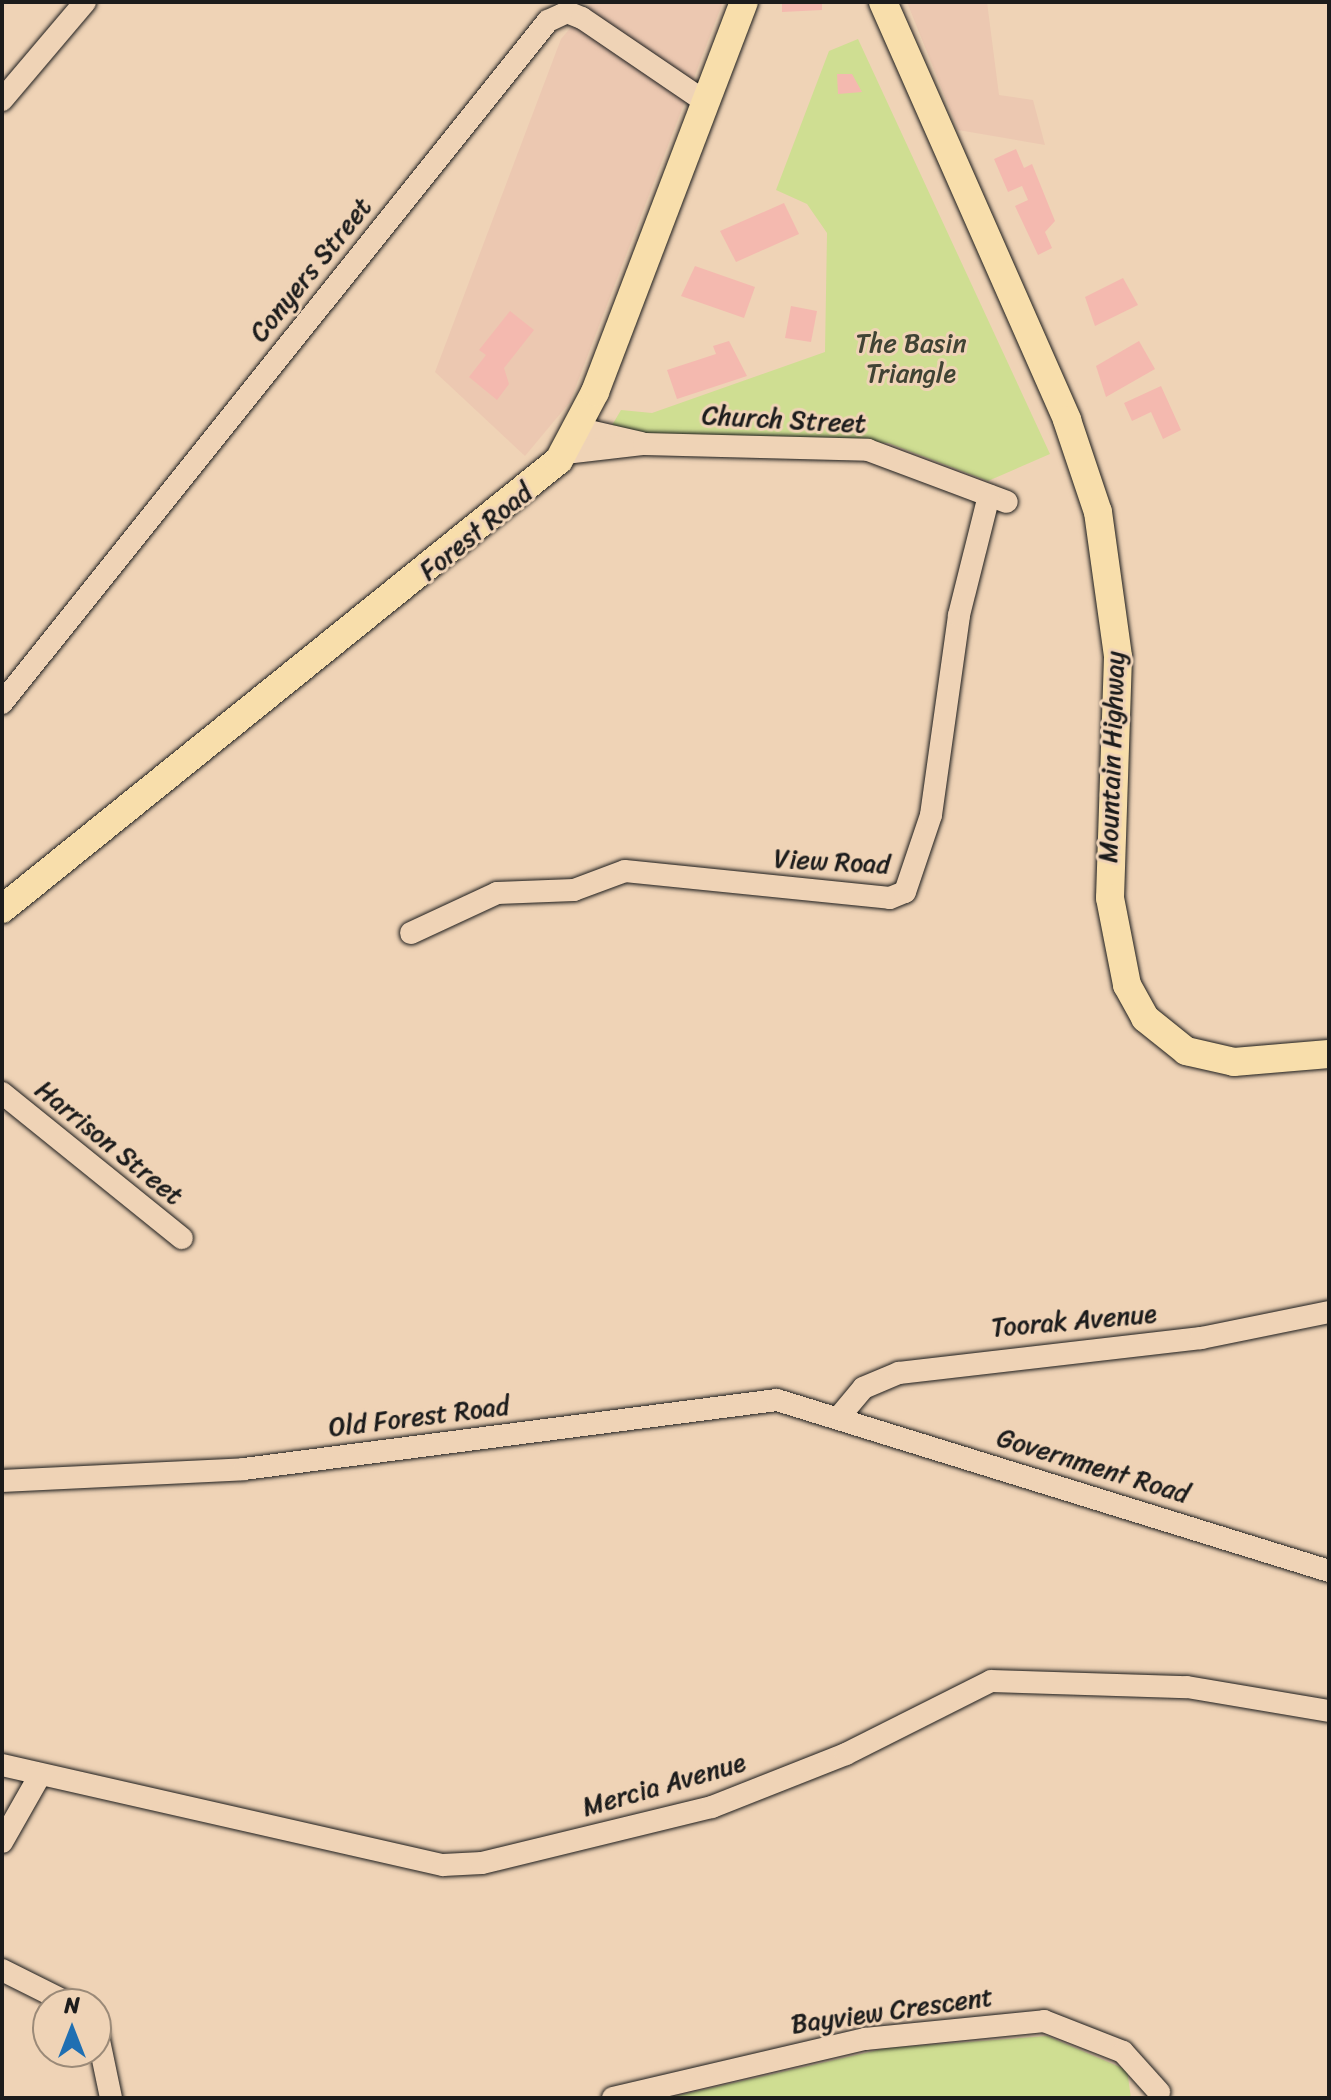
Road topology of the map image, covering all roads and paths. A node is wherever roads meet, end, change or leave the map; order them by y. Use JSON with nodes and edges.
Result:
{"nodes":[{"id":1,"x":85,"y":2,"type":"edge"},
{"id":2,"x":744,"y":2,"type":"edge"},
{"id":3,"x":883,"y":2,"type":"edge"},
{"id":4,"x":2,"y":100,"type":"edge"},
{"id":5,"x":707,"y":103,"type":"junction"},
{"id":6,"x":572,"y":441,"type":"junction"},
{"id":7,"x":998,"y":499,"type":"joint"},
{"id":8,"x":2,"y":703,"type":"edge"},
{"id":9,"x":2,"y":909,"type":"edge"},
{"id":10,"x":411,"y":933,"type":"dead end"},
{"id":11,"x":1329,"y":1054,"type":"edge"},
{"id":12,"x":2,"y":1093,"type":"edge"},
{"id":13,"x":182,"y":1238,"type":"dead end"},
{"id":14,"x":1329,"y":1312,"type":"edge"},
{"id":15,"x":839,"y":1417,"type":"junction"},
{"id":16,"x":2,"y":1481,"type":"edge"},
{"id":17,"x":1329,"y":1571,"type":"edge"},
{"id":18,"x":1329,"y":1711,"type":"edge"},
{"id":19,"x":2,"y":1765,"type":"edge"},
{"id":20,"x":39,"y":1777,"type":"junction"},
{"id":21,"x":2,"y":1842,"type":"edge"},
{"id":22,"x":2,"y":1970,"type":"edge"},
{"id":23,"x":38,"y":1988,"type":"edge"},
{"id":24,"x":105,"y":2068,"type":"edge"},
{"id":25,"x":1159,"y":2092,"type":"dead end"},
{"id":26,"x":111,"y":2098,"type":"edge"},
{"id":27,"x":613,"y":2098,"type":"edge"}],
"edges":[{"from":1,"to":4,"type":"street"},
{"from":2,"to":5,"type":"main road","name":"Forest Road"},
{"from":3,"to":11,"type":"main road","name":"Mountain Highway"},
{"from":5,"to":6,"type":"main road","name":"Forest Road"},
{"from":5,"to":8,"type":"street","name":"Conyers Street"},
{"from":6,"to":7,"type":"street","name":"Church Street"},
{"from":6,"to":9,"type":"main road","name":"Forest Road"},
{"from":7,"to":10,"type":"street","name":"View Road"},
{"from":12,"to":13,"type":"street","name":"Harrison Street"},
{"from":14,"to":15,"type":"street","name":"Toorak Avenue"},
{"from":15,"to":16,"type":"street","name":"Old Forest Road"},
{"from":15,"to":17,"type":"street","name":"Government Road"},
{"from":18,"to":20,"type":"street","name":"Mercia Avenue"},
{"from":19,"to":20,"type":"street","name":"Mercia Avenue"},
{"from":20,"to":21,"type":"street"},
{"from":22,"to":23,"type":"street"},
{"from":24,"to":26,"type":"street"},
{"from":25,"to":27,"type":"street","name":"Bayview Crescent"}]}
